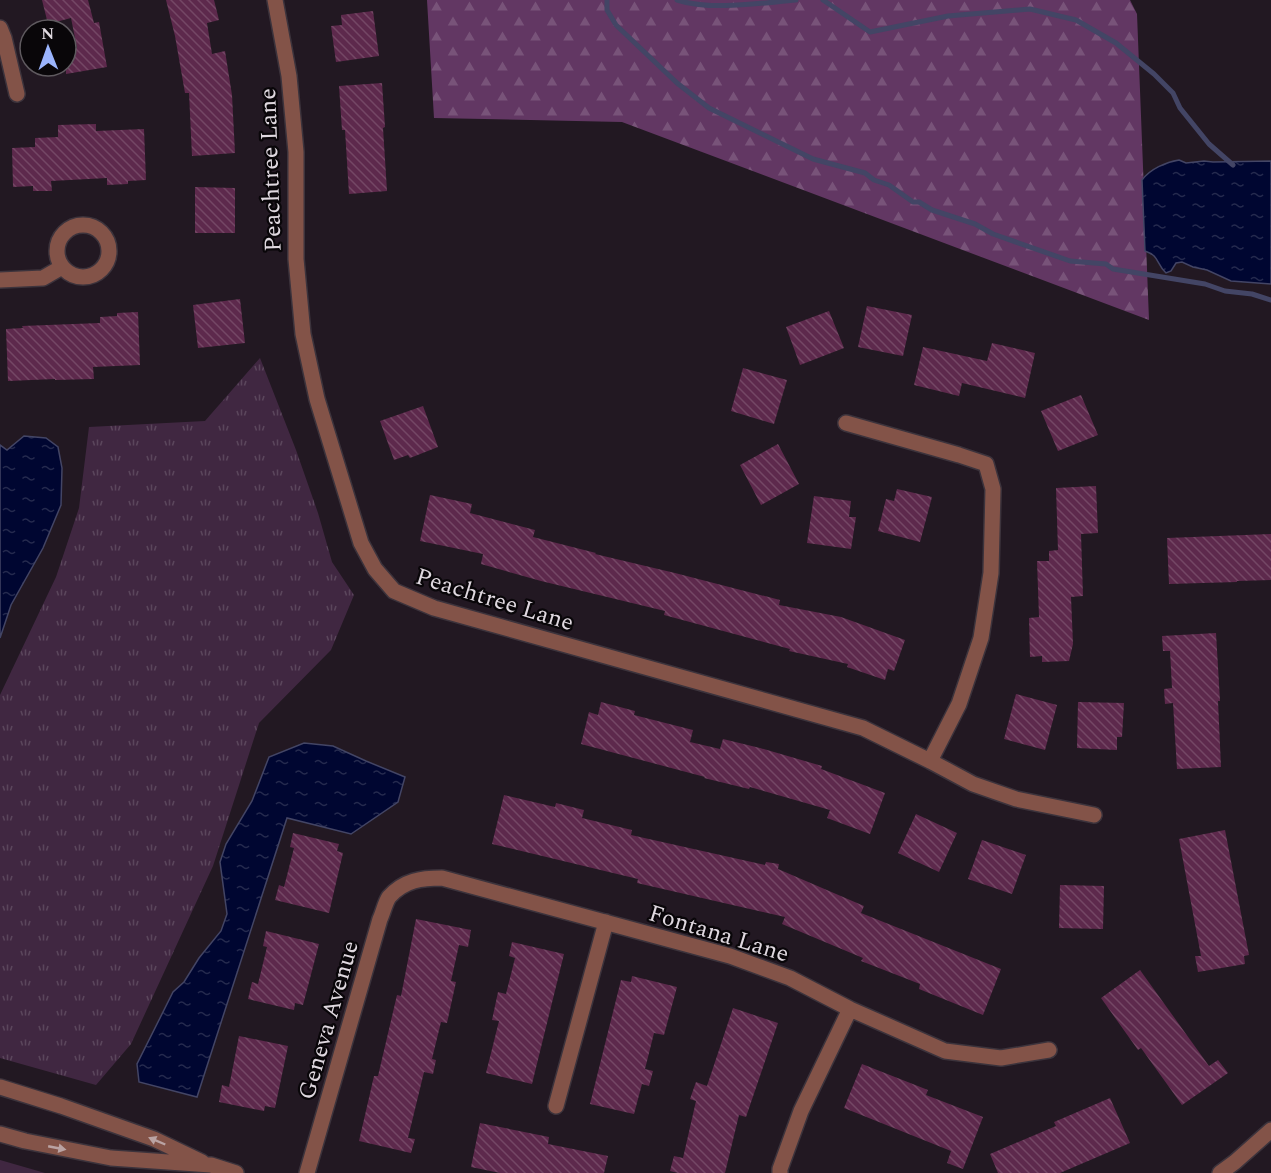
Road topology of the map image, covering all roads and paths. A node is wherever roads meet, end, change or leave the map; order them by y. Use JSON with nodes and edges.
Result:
{"nodes":[{"id":1,"x":275,"y":0,"type":"edge"},
{"id":2,"x":0,"y":28,"type":"edge"},
{"id":3,"x":17,"y":94,"type":"dead end"},
{"id":4,"x":62,"y":267,"type":"dead end"},
{"id":5,"x":0,"y":280,"type":"edge"},
{"id":6,"x":846,"y":423,"type":"dead end"},
{"id":7,"x":930,"y":761,"type":"junction"},
{"id":8,"x":1094,"y":815,"type":"dead end"},
{"id":9,"x":403,"y":885,"type":"joint"},
{"id":10,"x":606,"y":922,"type":"junction"},
{"id":11,"x":850,"y":1009,"type":"junction"},
{"id":12,"x":1049,"y":1050,"type":"dead end"},
{"id":13,"x":0,"y":1087,"type":"edge"},
{"id":14,"x":556,"y":1106,"type":"dead end"},
{"id":15,"x":1270,"y":1133,"type":"edge"},
{"id":16,"x":0,"y":1134,"type":"edge"},
{"id":17,"x":211,"y":1166,"type":"junction"},
{"id":18,"x":1239,"y":1168,"type":"edge"},
{"id":19,"x":236,"y":1173,"type":"edge"},
{"id":20,"x":307,"y":1173,"type":"edge"},
{"id":21,"x":780,"y":1173,"type":"edge"},
{"id":22,"x":1220,"y":1173,"type":"edge"}],
"edges":[{"from":1,"to":7,"type":"street","name":"Peachtree Lane"},
{"from":2,"to":3,"type":"street"},
{"from":4,"to":5,"type":"street"},
{"from":6,"to":7,"type":"street"},
{"from":7,"to":8,"type":"street","name":"Peachtree Lane"},
{"from":9,"to":10,"type":"street","name":"Fontana Lane"},
{"from":9,"to":20,"type":"street","name":"Geneva Avenue"},
{"from":10,"to":11,"type":"street","name":"Fontana Lane"},
{"from":10,"to":14,"type":"street"},
{"from":11,"to":12,"type":"street","name":"Fontana Lane"},
{"from":11,"to":21,"type":"street"},
{"from":17,"to":13,"type":"street","one_way":true},
{"from":15,"to":18,"type":"street"},
{"from":16,"to":17,"type":"street","one_way":true},
{"from":17,"to":19,"type":"street"},
{"from":18,"to":22,"type":"street"}]}
